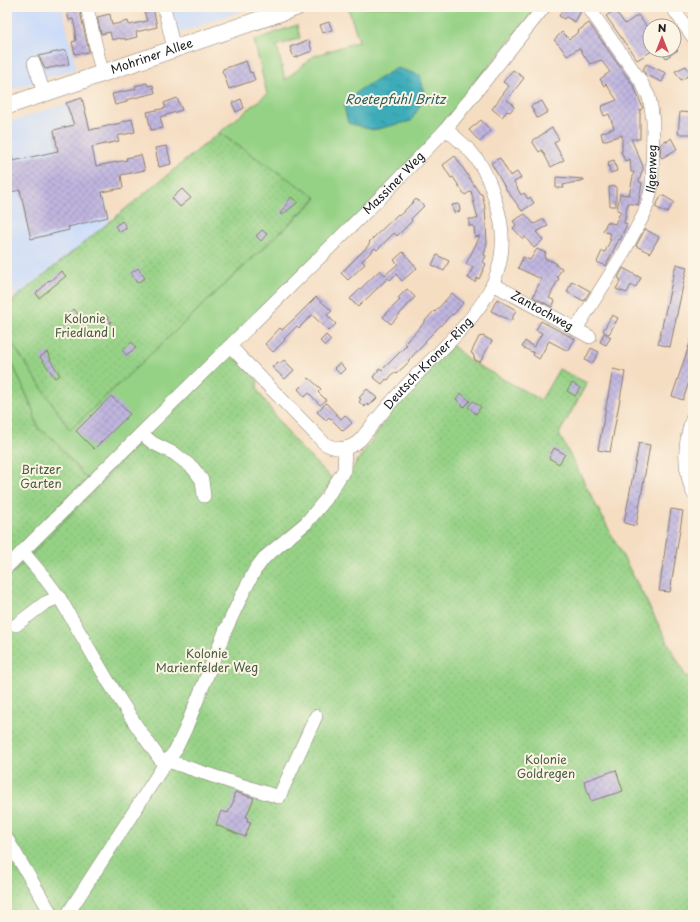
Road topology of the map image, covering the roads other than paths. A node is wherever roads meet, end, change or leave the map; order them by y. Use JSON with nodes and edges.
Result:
{"nodes":[{"id":1,"x":87,"y":7,"type":"edge"},
{"id":2,"x":164,"y":7,"type":"edge"},
{"id":3,"x":297,"y":7,"type":"edge"},
{"id":4,"x":544,"y":7,"type":"edge"},
{"id":5,"x":588,"y":7,"type":"edge"},
{"id":6,"x":672,"y":7,"type":"edge"},
{"id":7,"x":693,"y":37,"type":"edge"},
{"id":8,"x":174,"y":48,"type":"junction"},
{"id":9,"x":34,"y":63,"type":"dead end"},
{"id":10,"x":103,"y":73,"type":"junction"},
{"id":11,"x":44,"y":93,"type":"junction"},
{"id":12,"x":7,"y":106,"type":"edge"},
{"id":13,"x":446,"y":129,"type":"junction"},
{"id":14,"x":493,"y":284,"type":"junction"},
{"id":15,"x":576,"y":329,"type":"junction"},
{"id":16,"x":590,"y":337,"type":"dead end"},
{"id":17,"x":230,"y":346,"type":"junction"},
{"id":18,"x":693,"y":416,"type":"edge"},
{"id":19,"x":142,"y":433,"type":"junction"},
{"id":20,"x":345,"y":448,"type":"junction"},
{"id":21,"x":693,"y":493,"type":"edge"},
{"id":22,"x":204,"y":496,"type":"dead end"},
{"id":23,"x":23,"y":552,"type":"junction"},
{"id":24,"x":7,"y":568,"type":"edge"},
{"id":25,"x":59,"y":597,"type":"junction"},
{"id":26,"x":16,"y":625,"type":"dead end"},
{"id":27,"x":316,"y":716,"type":"dead end"},
{"id":28,"x":166,"y":763,"type":"junction"},
{"id":29,"x":7,"y":839,"type":"edge"},
{"id":30,"x":52,"y":915,"type":"edge"},
{"id":31,"x":67,"y":915,"type":"edge"}],
"edges":[{"from":1,"to":10,"type":"street"},
{"from":2,"to":8,"type":"street"},
{"from":3,"to":8,"type":"main road","name":"Mohriner Allee"},
{"from":4,"to":13,"type":"street","name":"Massiner Weg"},
{"from":5,"to":15,"type":"street","name":"Ilgenweg"},
{"from":6,"to":7,"type":"street"},
{"from":8,"to":10,"type":"main road","name":"Mohriner Allee"},
{"from":9,"to":11,"type":"street"},
{"from":10,"to":11,"type":"main road","name":"Mohriner Allee"},
{"from":11,"to":12,"type":"main road","name":"Mohriner Allee"},
{"from":13,"to":14,"type":"street","name":"Deutsch-Kroner-Ring"},
{"from":13,"to":17,"type":"street","name":"Massiner Weg"},
{"from":14,"to":15,"type":"street","name":"Zantochweg"},
{"from":14,"to":20,"type":"street","name":"Deutsch-Kroner-Ring"},
{"from":15,"to":16,"type":"street","name":"Zantochweg"},
{"from":17,"to":19,"type":"street","name":"Massiner Weg"},
{"from":17,"to":20,"type":"street"},
{"from":18,"to":21,"type":"street"},
{"from":19,"to":22,"type":"street"},
{"from":19,"to":23,"type":"street","name":"Massiner Weg"},
{"from":20,"to":28,"type":"street"},
{"from":23,"to":24,"type":"street","name":"Massiner Weg"},
{"from":23,"to":25,"type":"street"},
{"from":25,"to":26,"type":"street"},
{"from":25,"to":28,"type":"street"},
{"from":27,"to":28,"type":"street"},
{"from":28,"to":31,"type":"street"},
{"from":29,"to":30,"type":"street"}]}
